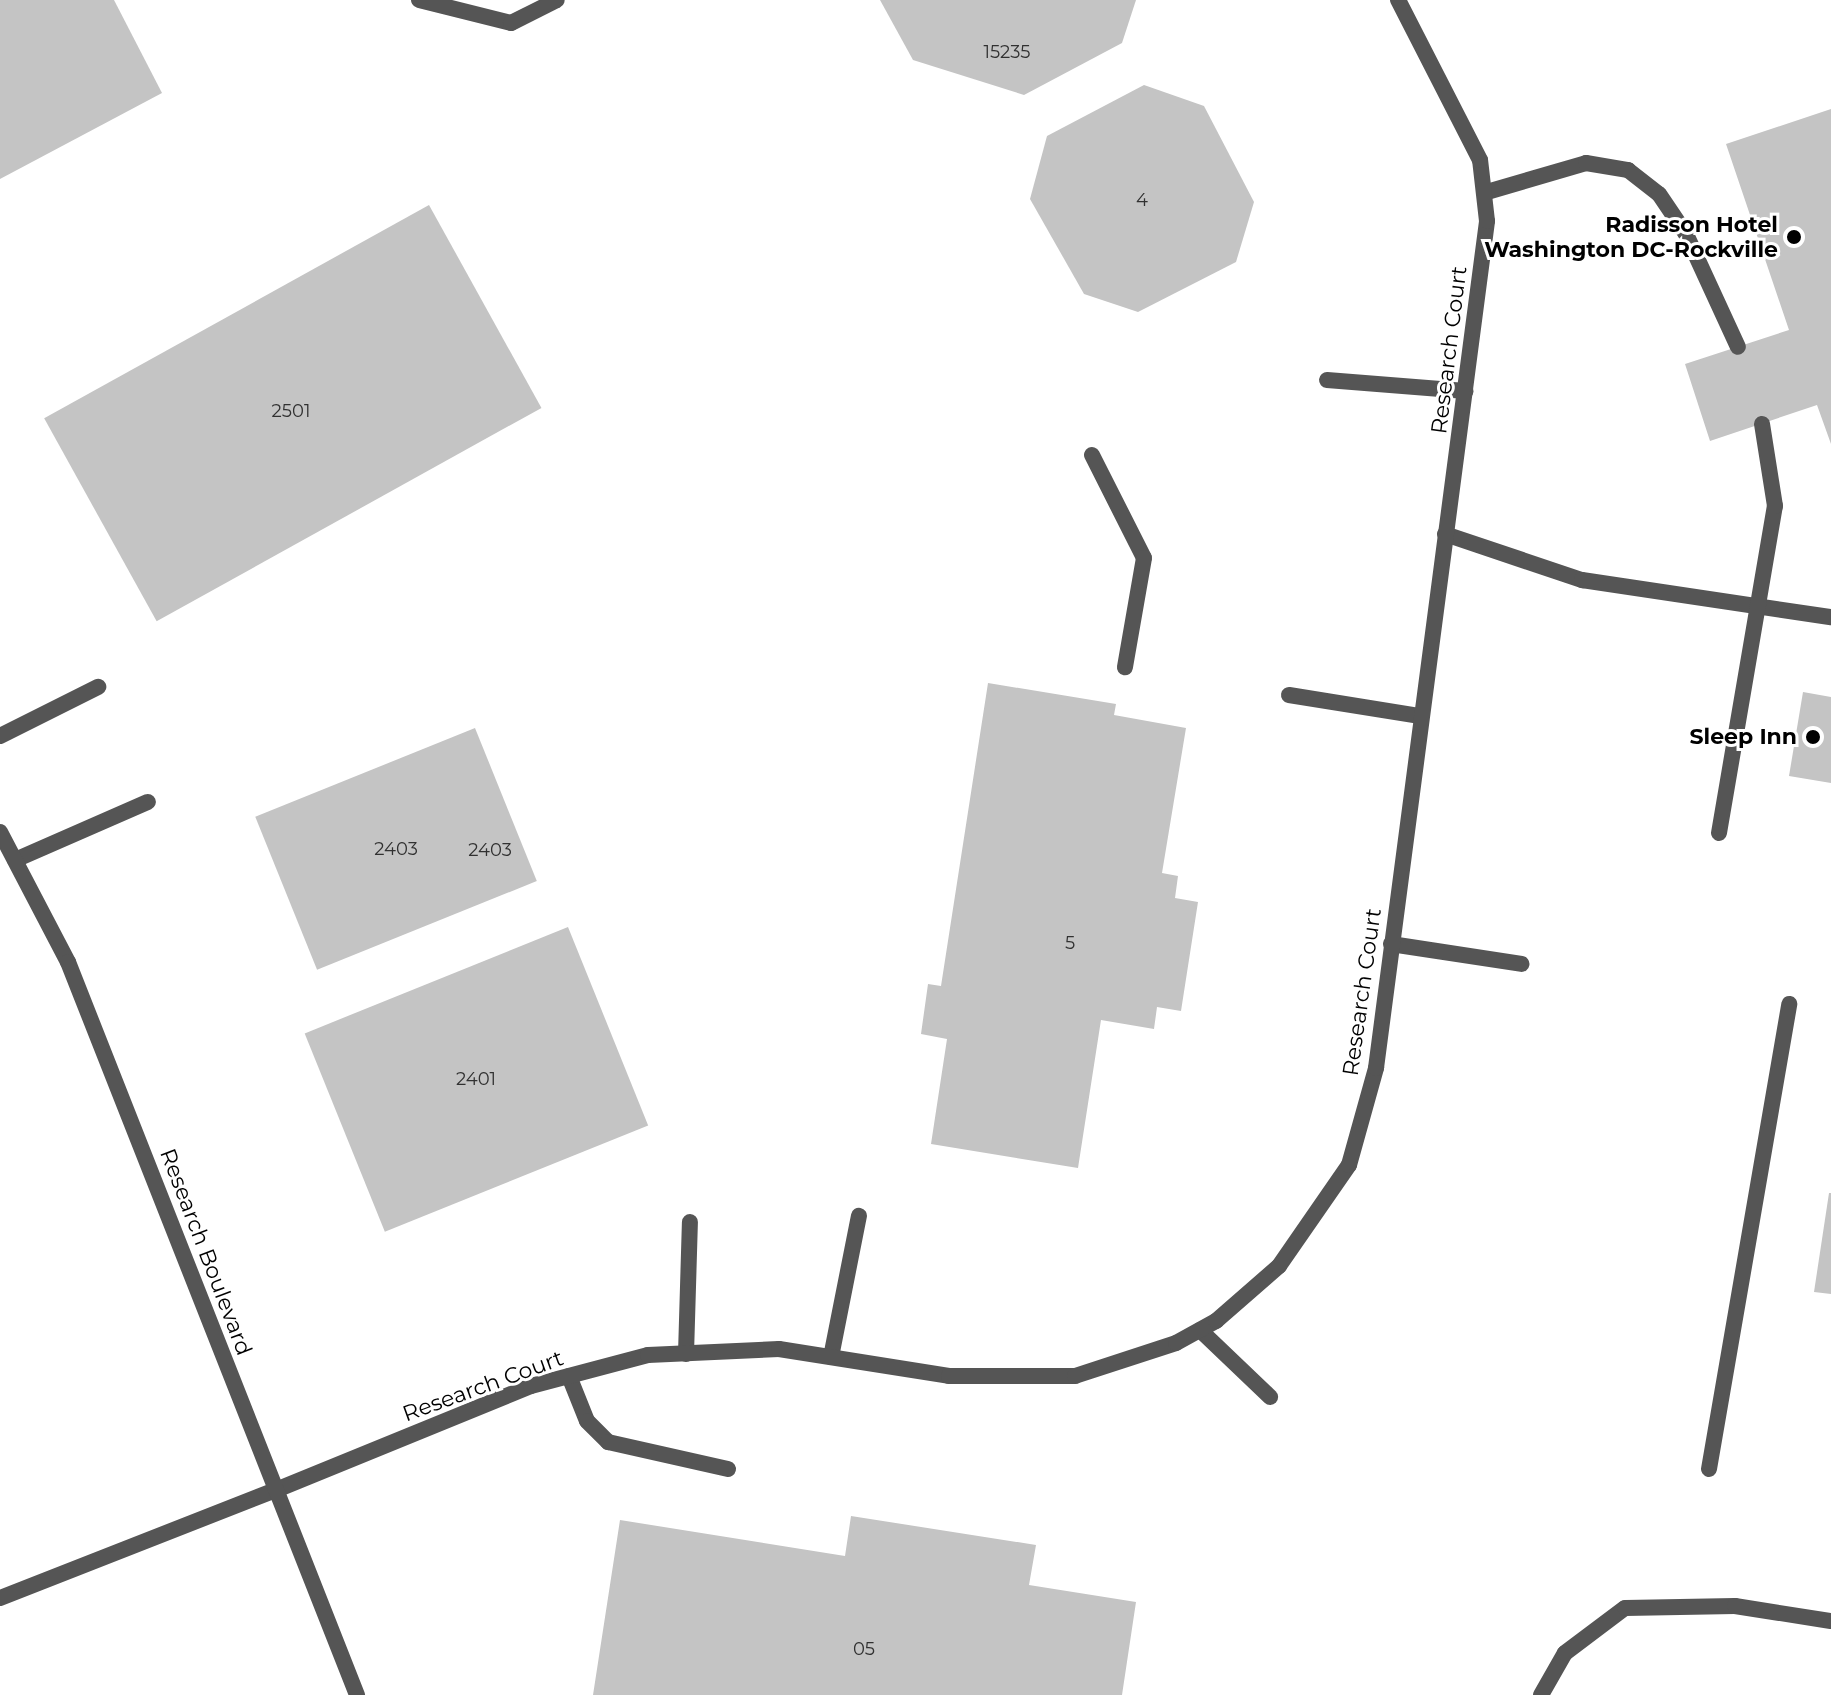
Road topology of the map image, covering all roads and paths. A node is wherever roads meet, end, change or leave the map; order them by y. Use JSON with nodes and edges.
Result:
{"nodes":[{"id":1,"x":419,"y":0,"type":"edge"},
{"id":2,"x":557,"y":0,"type":"edge"},
{"id":3,"x":1398,"y":0,"type":"edge"},
{"id":4,"x":1487,"y":192,"type":"junction"},
{"id":5,"x":1738,"y":347,"type":"dead end"},
{"id":6,"x":1327,"y":380,"type":"dead end"},
{"id":7,"x":1466,"y":391,"type":"junction"},
{"id":8,"x":1762,"y":424,"type":"dead end"},
{"id":9,"x":1092,"y":455,"type":"dead end"},
{"id":10,"x":1445,"y":534,"type":"junction"},
{"id":11,"x":1758,"y":606,"type":"junction"},
{"id":12,"x":1831,"y":617,"type":"edge"},
{"id":13,"x":1125,"y":667,"type":"dead end"},
{"id":14,"x":98,"y":687,"type":"dead end"},
{"id":15,"x":1289,"y":695,"type":"dead end"},
{"id":16,"x":1420,"y":716,"type":"junction"},
{"id":17,"x":0,"y":736,"type":"edge"},
{"id":18,"x":148,"y":802,"type":"dead end"},
{"id":19,"x":0,"y":833,"type":"edge"},
{"id":20,"x":1719,"y":833,"type":"dead end"},
{"id":21,"x":15,"y":860,"type":"junction"},
{"id":22,"x":1391,"y":944,"type":"junction"},
{"id":23,"x":1521,"y":964,"type":"dead end"},
{"id":24,"x":1789,"y":1004,"type":"dead end"},
{"id":25,"x":859,"y":1216,"type":"dead end"},
{"id":26,"x":690,"y":1222,"type":"dead end"},
{"id":27,"x":1200,"y":1330,"type":"junction"},
{"id":28,"x":686,"y":1354,"type":"junction"},
{"id":29,"x":831,"y":1357,"type":"junction"},
{"id":30,"x":569,"y":1376,"type":"junction"},
{"id":31,"x":1270,"y":1397,"type":"dead end"},
{"id":32,"x":728,"y":1469,"type":"dead end"},
{"id":33,"x":1709,"y":1469,"type":"dead end"},
{"id":34,"x":276,"y":1490,"type":"junction"},
{"id":35,"x":0,"y":1598,"type":"edge"},
{"id":36,"x":1831,"y":1621,"type":"edge"},
{"id":37,"x":357,"y":1695,"type":"edge"},
{"id":38,"x":1541,"y":1695,"type":"edge"}],
"edges":[{"from":1,"to":2,"type":"street"},
{"from":3,"to":4,"type":"street","name":"Research Court"},
{"from":4,"to":5,"type":"street"},
{"from":4,"to":7,"type":"street","name":"Research Court"},
{"from":6,"to":7,"type":"street"},
{"from":7,"to":10,"type":"street","name":"Research Court"},
{"from":8,"to":11,"type":"street"},
{"from":9,"to":13,"type":"street"},
{"from":10,"to":11,"type":"street"},
{"from":10,"to":16,"type":"street","name":"Research Court"},
{"from":11,"to":12,"type":"street"},
{"from":11,"to":20,"type":"street"},
{"from":14,"to":17,"type":"street"},
{"from":15,"to":16,"type":"street"},
{"from":16,"to":22,"type":"street","name":"Research Court"},
{"from":18,"to":21,"type":"street"},
{"from":19,"to":21,"type":"street","name":"Research Boulevard"},
{"from":21,"to":34,"type":"street","name":"Research Boulevard"},
{"from":22,"to":23,"type":"street"},
{"from":22,"to":27,"type":"street","name":"Research Court"},
{"from":24,"to":33,"type":"street"},
{"from":25,"to":29,"type":"street"},
{"from":26,"to":28,"type":"street"},
{"from":27,"to":29,"type":"street","name":"Research Court"},
{"from":27,"to":31,"type":"street"},
{"from":28,"to":29,"type":"street","name":"Research Court"},
{"from":28,"to":30,"type":"street","name":"Research Court"},
{"from":30,"to":32,"type":"street"},
{"from":30,"to":34,"type":"street","name":"Research Court"},
{"from":34,"to":35,"type":"street","name":"Research Court"},
{"from":34,"to":37,"type":"street","name":"Research Boulevard"},
{"from":36,"to":38,"type":"street"}]}
